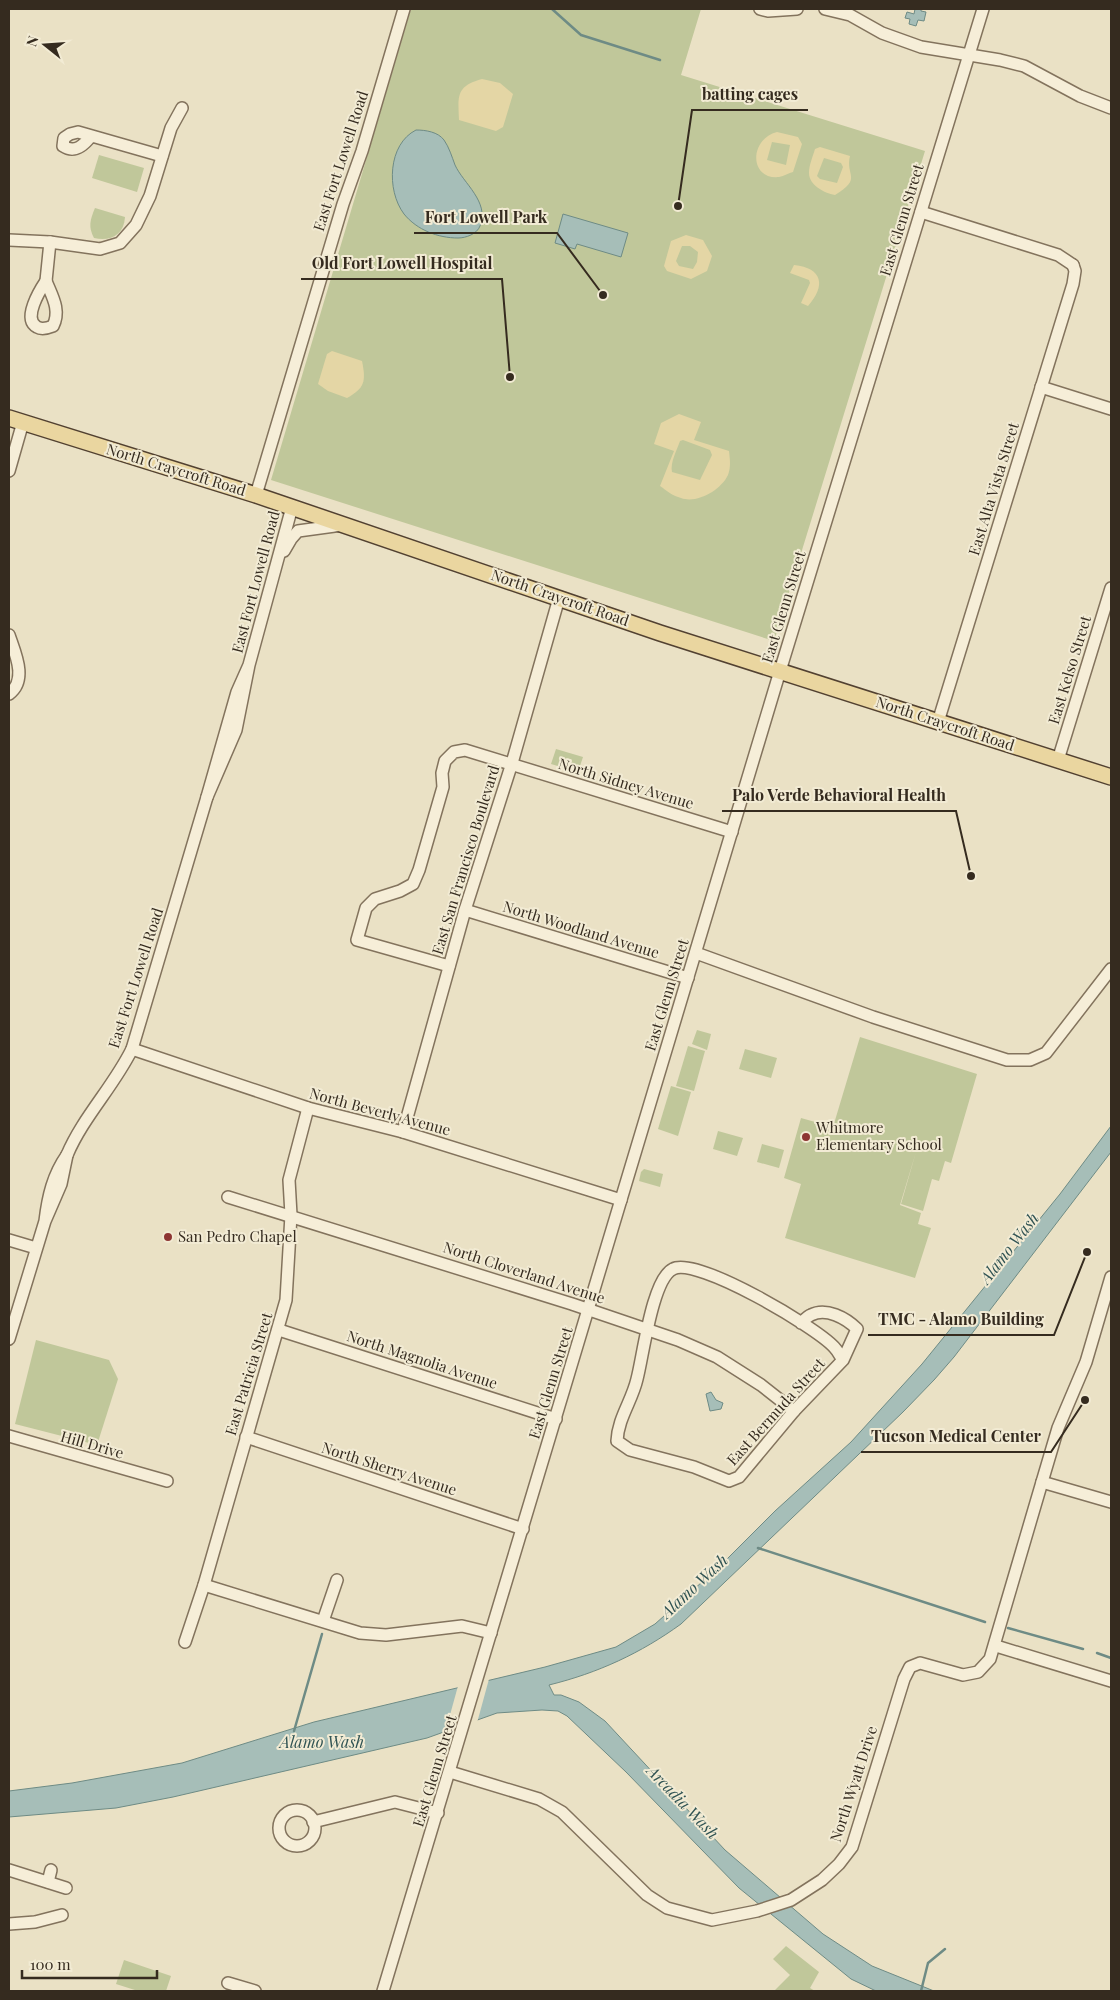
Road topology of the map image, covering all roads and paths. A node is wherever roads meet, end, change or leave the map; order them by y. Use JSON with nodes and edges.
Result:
{"nodes":[{"id":1,"x":404,"y":9,"type":"edge"},
{"id":2,"x":760,"y":9,"type":"edge"},
{"id":3,"x":797,"y":9,"type":"edge"},
{"id":4,"x":825,"y":9,"type":"edge"},
{"id":5,"x":983,"y":9,"type":"edge"},
{"id":6,"x":968,"y":55,"type":"junction"},
{"id":7,"x":182,"y":108,"type":"dead end"},
{"id":8,"x":1111,"y":108,"type":"edge"},
{"id":9,"x":91,"y":136,"type":"dead end"},
{"id":10,"x":162,"y":156,"type":"junction"},
{"id":11,"x":921,"y":212,"type":"junction"},
{"id":12,"x":9,"y":240,"type":"edge"},
{"id":13,"x":50,"y":242,"type":"junction"},
{"id":14,"x":46,"y":281,"type":"dead end"},
{"id":15,"x":1041,"y":387,"type":"junction"},
{"id":16,"x":1111,"y":409,"type":"edge"},
{"id":17,"x":13,"y":421,"type":"edge"},
{"id":18,"x":9,"y":471,"type":"edge"},
{"id":19,"x":256,"y":495,"type":"junction"},
{"id":20,"x":292,"y":507,"type":"junction"},
{"id":21,"x":345,"y":525,"type":"junction"},
{"id":22,"x":276,"y":566,"type":"junction"},
{"id":23,"x":1111,"y":588,"type":"edge"},
{"id":24,"x":559,"y":598,"type":"junction"},
{"id":25,"x":9,"y":635,"type":"edge"},
{"id":26,"x":780,"y":671,"type":"junction"},
{"id":27,"x":9,"y":694,"type":"edge"},
{"id":28,"x":938,"y":722,"type":"junction"},
{"id":29,"x":1058,"y":760,"type":"junction"},
{"id":30,"x":512,"y":763,"type":"junction"},
{"id":31,"x":1111,"y":777,"type":"edge"},
{"id":32,"x":732,"y":832,"type":"junction"},
{"id":33,"x":465,"y":910,"type":"junction"},
{"id":34,"x":696,"y":953,"type":"junction"},
{"id":35,"x":449,"y":966,"type":"junction"},
{"id":36,"x":1111,"y":969,"type":"edge"},
{"id":37,"x":688,"y":978,"type":"junction"},
{"id":38,"x":132,"y":1049,"type":"junction"},
{"id":39,"x":308,"y":1108,"type":"junction"},
{"id":40,"x":403,"y":1132,"type":"junction"},
{"id":41,"x":228,"y":1197,"type":"dead end"},
{"id":42,"x":621,"y":1200,"type":"junction"},
{"id":43,"x":291,"y":1215,"type":"junction"},
{"id":44,"x":9,"y":1240,"type":"edge"},
{"id":45,"x":36,"y":1248,"type":"junction"},
{"id":46,"x":1111,"y":1277,"type":"edge"},
{"id":47,"x":589,"y":1309,"type":"junction"},
{"id":48,"x":801,"y":1323,"type":"junction"},
{"id":49,"x":647,"y":1329,"type":"junction"},
{"id":50,"x":279,"y":1330,"type":"junction"},
{"id":51,"x":9,"y":1339,"type":"edge"},
{"id":52,"x":843,"y":1360,"type":"junction"},
{"id":53,"x":794,"y":1411,"type":"junction"},
{"id":54,"x":556,"y":1419,"type":"junction"},
{"id":55,"x":9,"y":1436,"type":"edge"},
{"id":56,"x":246,"y":1437,"type":"junction"},
{"id":57,"x":167,"y":1481,"type":"dead end"},
{"id":58,"x":1042,"y":1482,"type":"junction"},
{"id":59,"x":1111,"y":1502,"type":"edge"},
{"id":60,"x":523,"y":1529,"type":"junction"},
{"id":61,"x":337,"y":1580,"type":"dead end"},
{"id":62,"x":204,"y":1585,"type":"junction"},
{"id":63,"x":323,"y":1621,"type":"junction"},
{"id":64,"x":491,"y":1633,"type":"junction"},
{"id":65,"x":185,"y":1642,"type":"dead end"},
{"id":66,"x":996,"y":1646,"type":"junction"},
{"id":67,"x":1111,"y":1681,"type":"edge"},
{"id":68,"x":450,"y":1772,"type":"junction"},
{"id":69,"x":438,"y":1813,"type":"junction"},
{"id":70,"x":314,"y":1822,"type":"dead end"},
{"id":71,"x":9,"y":1870,"type":"edge"},
{"id":72,"x":51,"y":1870,"type":"dead end"},
{"id":73,"x":48,"y":1882,"type":"junction"},
{"id":74,"x":66,"y":1888,"type":"dead end"},
{"id":75,"x":62,"y":1915,"type":"dead end"},
{"id":76,"x":9,"y":1924,"type":"edge"},
{"id":77,"x":228,"y":1983,"type":"dead end"},
{"id":78,"x":255,"y":1991,"type":"edge"},
{"id":79,"x":383,"y":1991,"type":"edge"}],
"edges":[{"from":1,"to":19,"type":"street","name":"East Fort Lowell Road"},
{"from":2,"to":3,"type":"street"},
{"from":4,"to":6,"type":"street"},
{"from":5,"to":6,"type":"street","name":"East Glenn Street"},
{"from":6,"to":8,"type":"street"},
{"from":6,"to":11,"type":"street","name":"East Glenn Street"},
{"from":7,"to":10,"type":"street"},
{"from":9,"to":10,"type":"street"},
{"from":10,"to":13,"type":"street"},
{"from":11,"to":15,"type":"street","name":"East Alta Vista Street"},
{"from":11,"to":26,"type":"street","name":"East Glenn Street"},
{"from":12,"to":13,"type":"street"},
{"from":13,"to":14,"type":"street"},
{"from":15,"to":16,"type":"street"},
{"from":15,"to":28,"type":"street","name":"East Alta Vista Street"},
{"from":17,"to":18,"type":"street"},
{"from":17,"to":19,"type":"main road","name":"North Craycroft Road"},
{"from":19,"to":20,"type":"main road","name":"North Craycroft Road"},
{"from":20,"to":21,"type":"main road","name":"North Craycroft Road"},
{"from":20,"to":22,"type":"street","name":"East Fort Lowell Road"},
{"from":21,"to":22,"type":"street"},
{"from":21,"to":24,"type":"main road","name":"North Craycroft Road"},
{"from":22,"to":38,"type":"street","name":"East Fort Lowell Road"},
{"from":23,"to":29,"type":"street","name":"East Kelso Street"},
{"from":24,"to":26,"type":"main road","name":"North Craycroft Road"},
{"from":24,"to":30,"type":"street","name":"East San Francisco Boulevard"},
{"from":25,"to":27,"type":"street"},
{"from":26,"to":28,"type":"main road","name":"North Craycroft Road"},
{"from":26,"to":32,"type":"street","name":"East Glenn Street"},
{"from":28,"to":29,"type":"main road","name":"North Craycroft Road"},
{"from":29,"to":31,"type":"main road","name":"North Craycroft Road"},
{"from":30,"to":32,"type":"street","name":"North Sidney Avenue"},
{"from":30,"to":33,"type":"street","name":"East San Francisco Boulevard"},
{"from":30,"to":35,"type":"street","name":"North Sidney Avenue"},
{"from":32,"to":34,"type":"street","name":"East Glenn Street"},
{"from":33,"to":35,"type":"street","name":"East San Francisco Boulevard"},
{"from":33,"to":37,"type":"street","name":"North Woodland Avenue"},
{"from":34,"to":36,"type":"street"},
{"from":34,"to":37,"type":"street","name":"East Glenn Street"},
{"from":35,"to":40,"type":"street","name":"East San Francisco Boulevard"},
{"from":37,"to":42,"type":"street","name":"East Glenn Street"},
{"from":38,"to":39,"type":"street","name":"North Beverly Avenue"},
{"from":38,"to":45,"type":"street","name":"East Fort Lowell Road"},
{"from":39,"to":40,"type":"street","name":"North Beverly Avenue"},
{"from":39,"to":43,"type":"street","name":"East Patricia Street"},
{"from":40,"to":42,"type":"street","name":"North Beverly Avenue"},
{"from":41,"to":43,"type":"street","name":"North Cloverland Avenue"},
{"from":42,"to":47,"type":"street","name":"East Glenn Street"},
{"from":43,"to":47,"type":"street","name":"North Cloverland Avenue"},
{"from":43,"to":50,"type":"street","name":"East Patricia Street"},
{"from":44,"to":45,"type":"street"},
{"from":45,"to":51,"type":"street","name":"East Fort Lowell Road"},
{"from":46,"to":58,"type":"street","name":"North Wyatt Drive"},
{"from":47,"to":49,"type":"street","name":"North Cloverland Avenue"},
{"from":47,"to":54,"type":"street","name":"East Glenn Street"},
{"from":48,"to":49,"type":"street"},
{"from":48,"to":52,"type":"street"},
{"from":48,"to":52,"type":"street"},
{"from":49,"to":53,"type":"street","name":"North Cloverland Avenue"},
{"from":49,"to":53,"type":"street","name":"East Bermuda Street"},
{"from":50,"to":54,"type":"street","name":"North Magnolia Avenue"},
{"from":50,"to":56,"type":"street","name":"East Patricia Street"},
{"from":52,"to":53,"type":"street","name":"East Bermuda Street"},
{"from":54,"to":60,"type":"street","name":"East Glenn Street"},
{"from":55,"to":57,"type":"street","name":"Hill Drive"},
{"from":56,"to":60,"type":"street","name":"North Sherry Avenue"},
{"from":56,"to":62,"type":"street","name":"East Patricia Street"},
{"from":58,"to":59,"type":"street"},
{"from":58,"to":66,"type":"street","name":"North Wyatt Drive"},
{"from":60,"to":64,"type":"street","name":"East Glenn Street"},
{"from":61,"to":63,"type":"street"},
{"from":62,"to":63,"type":"street"},
{"from":62,"to":65,"type":"street","name":"East Patricia Street"},
{"from":63,"to":64,"type":"street"},
{"from":64,"to":68,"type":"street","name":"East Glenn Street"},
{"from":66,"to":67,"type":"street"},
{"from":66,"to":68,"type":"street","name":"North Wyatt Drive"},
{"from":68,"to":69,"type":"street","name":"East Glenn Street"},
{"from":69,"to":70,"type":"street"},
{"from":69,"to":79,"type":"street","name":"East Glenn Street"},
{"from":71,"to":73,"type":"street"},
{"from":72,"to":73,"type":"street"},
{"from":73,"to":74,"type":"street"},
{"from":75,"to":76,"type":"street"},
{"from":77,"to":78,"type":"street"}]}
